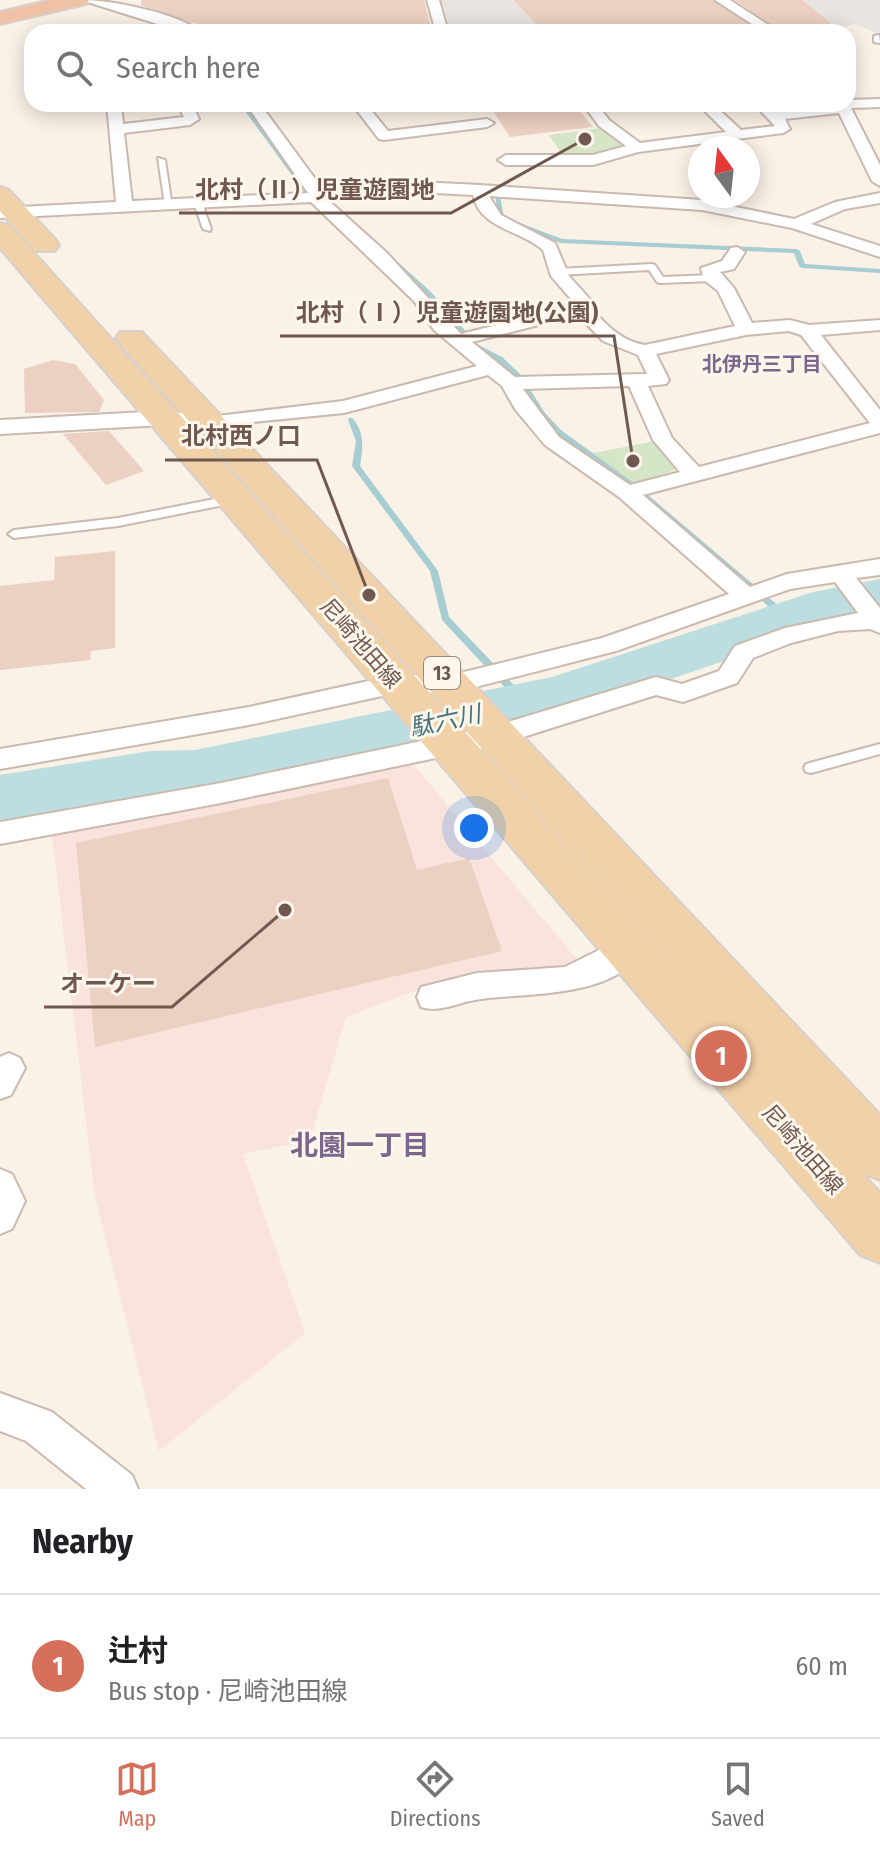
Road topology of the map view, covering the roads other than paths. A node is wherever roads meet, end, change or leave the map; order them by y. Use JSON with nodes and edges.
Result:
{"nodes":[{"id":1,"x":13,"y":0,"type":"edge"},
{"id":2,"x":50,"y":0,"type":"edge"},
{"id":3,"x":79,"y":0,"type":"edge"},
{"id":4,"x":87,"y":0,"type":"edge"},
{"id":5,"x":433,"y":0,"type":"edge"},
{"id":6,"x":721,"y":0,"type":"edge"},
{"id":7,"x":0,"y":3,"type":"edge"},
{"id":8,"x":0,"y":11,"type":"edge"},
{"id":9,"x":0,"y":18,"type":"edge"},
{"id":10,"x":174,"y":24,"type":"edge"},
{"id":11,"x":440,"y":24,"type":"edge"},
{"id":12,"x":760,"y":24,"type":"edge"},
{"id":13,"x":880,"y":103,"type":"edge"},
{"id":14,"x":856,"y":104,"type":"edge"},
{"id":15,"x":115,"y":112,"type":"edge"},
{"id":16,"x":189,"y":112,"type":"edge"},
{"id":17,"x":259,"y":112,"type":"edge"},
{"id":18,"x":365,"y":112,"type":"edge"},
{"id":19,"x":480,"y":112,"type":"edge"},
{"id":20,"x":596,"y":112,"type":"edge"},
{"id":21,"x":714,"y":112,"type":"edge"},
{"id":22,"x":771,"y":112,"type":"edge"},
{"id":23,"x":801,"y":112,"type":"edge"},
{"id":24,"x":848,"y":112,"type":"edge"},
{"id":25,"x":776,"y":116,"type":"junction"},
{"id":26,"x":118,"y":129,"type":"junction"},
{"id":27,"x":739,"y":136,"type":"joint"},
{"id":28,"x":497,"y":142,"type":"junction"},
{"id":29,"x":688,"y":142,"type":"edge"},
{"id":30,"x":637,"y":148,"type":"junction"},
{"id":31,"x":161,"y":160,"type":"dead end"},
{"id":32,"x":880,"y":181,"type":"edge"},
{"id":33,"x":487,"y":191,"type":"junction"},
{"id":34,"x":315,"y":197,"type":"junction"},
{"id":35,"x":880,"y":198,"type":"edge"},
{"id":36,"x":198,"y":203,"type":"junction"},
{"id":37,"x":169,"y":205,"type":"junction"},
{"id":38,"x":125,"y":207,"type":"junction"},
{"id":39,"x":796,"y":224,"type":"junction"},
{"id":40,"x":7,"y":226,"type":"edge"},
{"id":41,"x":207,"y":229,"type":"dead end"},
{"id":42,"x":737,"y":252,"type":"dead end"},
{"id":43,"x":880,"y":252,"type":"edge"},
{"id":44,"x":558,"y":272,"type":"junction"},
{"id":45,"x":712,"y":278,"type":"junction"},
{"id":46,"x":582,"y":309,"type":"junction"},
{"id":47,"x":880,"y":325,"type":"edge"},
{"id":48,"x":746,"y":329,"type":"junction"},
{"id":49,"x":808,"y":331,"type":"junction"},
{"id":50,"x":458,"y":341,"type":"junction"},
{"id":51,"x":645,"y":351,"type":"junction"},
{"id":52,"x":492,"y":368,"type":"junction"},
{"id":53,"x":636,"y":381,"type":"junction"},
{"id":54,"x":510,"y":383,"type":"junction"},
{"id":55,"x":163,"y":418,"type":"junction"},
{"id":56,"x":209,"y":423,"type":"junction"},
{"id":57,"x":880,"y":425,"type":"edge"},
{"id":58,"x":0,"y":427,"type":"edge"},
{"id":59,"x":693,"y":473,"type":"junction"},
{"id":60,"x":627,"y":492,"type":"junction"},
{"id":61,"x":235,"y":499,"type":"junction"},
{"id":62,"x":14,"y":534,"type":"dead end"},
{"id":63,"x":880,"y":567,"type":"edge"},
{"id":64,"x":840,"y":573,"type":"junction"},
{"id":65,"x":745,"y":595,"type":"junction"},
{"id":66,"x":879,"y":622,"type":"edge"},
{"id":67,"x":396,"y":684,"type":"junction"},
{"id":68,"x":452,"y":684,"type":"junction"},
{"id":69,"x":498,"y":735,"type":"junction"},
{"id":70,"x":449,"y":745,"type":"junction"},
{"id":71,"x":880,"y":749,"type":"edge"},
{"id":72,"x":0,"y":759,"type":"edge"},
{"id":73,"x":811,"y":768,"type":"dead end"},
{"id":74,"x":0,"y":833,"type":"edge"},
{"id":75,"x":627,"y":949,"type":"junction"},
{"id":76,"x":432,"y":997,"type":"dead end"},
{"id":77,"x":880,"y":1154,"type":"edge"},
{"id":78,"x":0,"y":1186,"type":"edge"},
{"id":79,"x":0,"y":1217,"type":"edge"},
{"id":80,"x":880,"y":1235,"type":"edge"},
{"id":81,"x":0,"y":1412,"type":"edge"},
{"id":82,"x":118,"y":1489,"type":"edge"}],
"edges":[{"from":1,"to":7,"type":"highway"},
{"from":2,"to":8,"type":"highway"},
{"from":3,"to":9,"type":"highway"},
{"from":4,"to":10,"type":"street"},
{"from":5,"to":11,"type":"street"},
{"from":6,"to":12,"type":"street"},
{"from":13,"to":14,"type":"street"},
{"from":15,"to":26,"type":"street"},
{"from":16,"to":26,"type":"street"},
{"from":17,"to":34,"type":"street"},
{"from":18,"to":28,"type":"street"},
{"from":19,"to":28,"type":"street"},
{"from":20,"to":30,"type":"street"},
{"from":21,"to":27,"type":"street"},
{"from":22,"to":25,"type":"street"},
{"from":23,"to":25,"type":"street"},
{"from":24,"to":32,"type":"street"},
{"from":25,"to":27,"type":"street"},
{"from":26,"to":38,"type":"street"},
{"from":28,"to":30,"type":"street"},
{"from":28,"to":33,"type":"street"},
{"from":29,"to":30,"type":"street"},
{"from":31,"to":37,"type":"lane"},
{"from":33,"to":34,"type":"street"},
{"from":33,"to":39,"type":"street"},
{"from":33,"to":44,"type":"street"},
{"from":34,"to":36,"type":"street"},
{"from":34,"to":50,"type":"street"},
{"from":35,"to":39,"type":"street"},
{"from":36,"to":37,"type":"street"},
{"from":36,"to":41,"type":"lane"},
{"from":37,"to":38,"type":"street"},
{"from":38,"to":40,"type":"street"},
{"from":39,"to":43,"type":"street"},
{"from":40,"to":55,"type":"main road","name":"尼崎池田線","number":"13"},
{"from":40,"to":56,"type":"main road","name":"尼崎池田線","number":"13"},
{"from":42,"to":45,"type":"street"},
{"from":44,"to":45,"type":"lane"},
{"from":44,"to":46,"type":"street"},
{"from":45,"to":48,"type":"street"},
{"from":46,"to":50,"type":"street"},
{"from":46,"to":51,"type":"street"},
{"from":47,"to":49,"type":"street"},
{"from":48,"to":49,"type":"street"},
{"from":48,"to":51,"type":"street"},
{"from":49,"to":57,"type":"street"},
{"from":50,"to":52,"type":"street"},
{"from":51,"to":53,"type":"street"},
{"from":52,"to":54,"type":"street"},
{"from":52,"to":56,"type":"street"},
{"from":53,"to":54,"type":"street"},
{"from":53,"to":59,"type":"street"},
{"from":54,"to":60,"type":"street"},
{"from":55,"to":56,"type":"street"},
{"from":55,"to":58,"type":"street"},
{"from":55,"to":61,"type":"main road","name":"尼崎池田線","number":"13"},
{"from":56,"to":68,"type":"main road","name":"尼崎池田線","number":"13"},
{"from":57,"to":59,"type":"street"},
{"from":59,"to":60,"type":"street"},
{"from":60,"to":65,"type":"street"},
{"from":61,"to":62,"type":"lane"},
{"from":61,"to":67,"type":"main road","name":"尼崎池田線","number":"13"},
{"from":63,"to":64,"type":"street"},
{"from":64,"to":65,"type":"street"},
{"from":64,"to":66,"type":"street"},
{"from":65,"to":68,"type":"street"},
{"from":66,"to":69,"type":"street"},
{"from":67,"to":68,"type":"street"},
{"from":67,"to":70,"type":"main road","name":"尼崎池田線","number":"13"},
{"from":67,"to":72,"type":"street"},
{"from":68,"to":69,"type":"main road","name":"尼崎池田線","number":"13"},
{"from":69,"to":70,"type":"street"},
{"from":69,"to":77,"type":"main road","name":"尼崎池田線","number":"13"},
{"from":70,"to":74,"type":"street"},
{"from":70,"to":75,"type":"main road","name":"尼崎池田線","number":"13"},
{"from":71,"to":73,"type":"lane"},
{"from":75,"to":76,"type":"street"},
{"from":75,"to":80,"type":"main road","name":"尼崎池田線","number":"13"},
{"from":78,"to":79,"type":"street"},
{"from":81,"to":82,"type":"street"}]}
